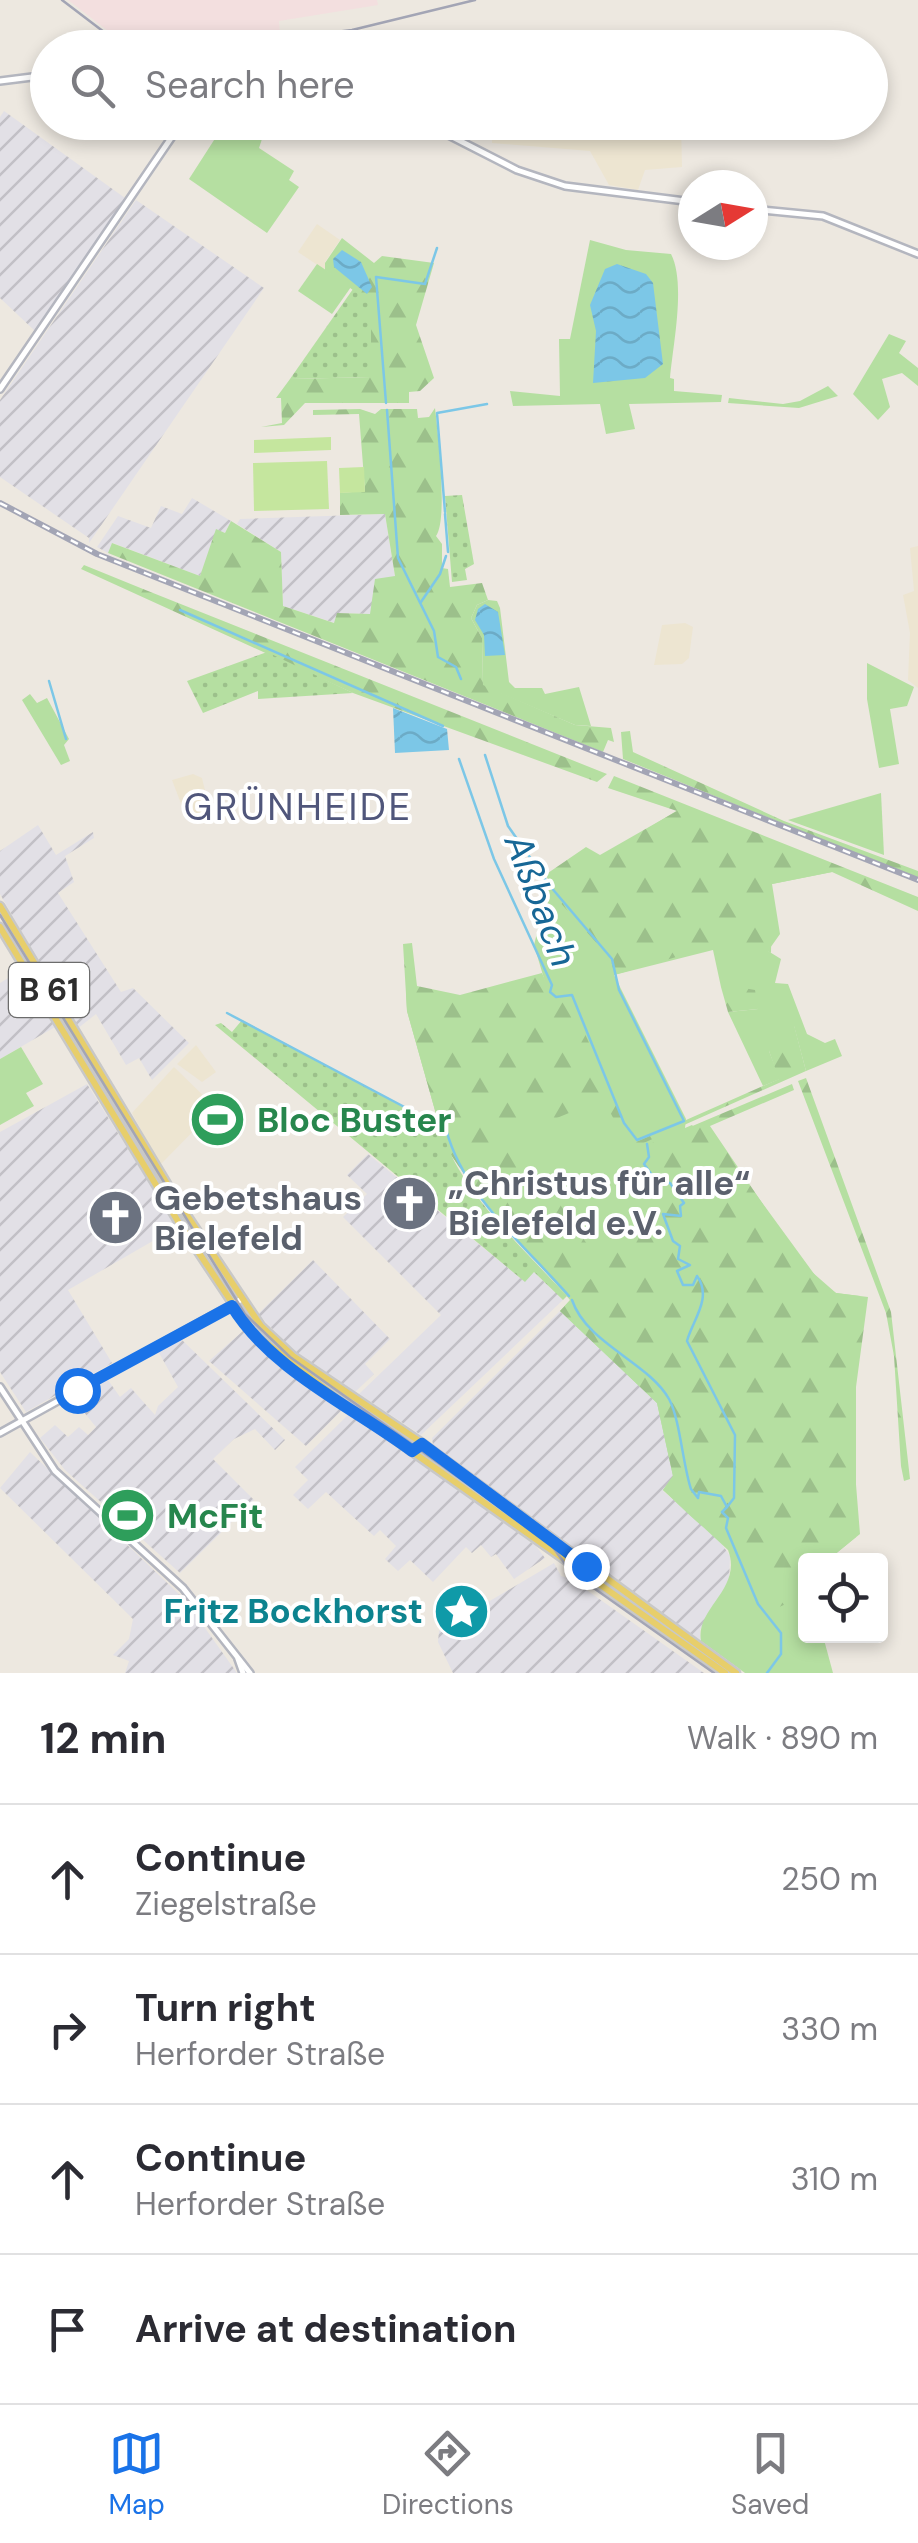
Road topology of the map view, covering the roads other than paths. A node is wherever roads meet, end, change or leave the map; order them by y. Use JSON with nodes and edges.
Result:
{"nodes":[{"id":1,"x":30,"y":77,"type":"edge"},
{"id":2,"x":0,"y":81,"type":"edge"},
{"id":3,"x":170,"y":140,"type":"edge"},
{"id":4,"x":458,"y":140,"type":"edge"},
{"id":5,"x":678,"y":200,"type":"edge"},
{"id":6,"x":768,"y":210,"type":"edge"},
{"id":7,"x":918,"y":254,"type":"edge"},
{"id":8,"x":0,"y":389,"type":"edge"},
{"id":9,"x":0,"y":906,"type":"edge"},
{"id":10,"x":0,"y":927,"type":"edge"},
{"id":11,"x":94,"y":1066,"type":"junction"},
{"id":12,"x":90,"y":1078,"type":"junction"},
{"id":13,"x":242,"y":1298,"type":"junction"},
{"id":14,"x":232,"y":1306,"type":"junction"},
{"id":15,"x":0,"y":1387,"type":"edge"},
{"id":16,"x":20,"y":1422,"type":"junction"},
{"id":17,"x":0,"y":1433,"type":"edge"},
{"id":18,"x":422,"y":1444,"type":"junction"},
{"id":19,"x":412,"y":1451,"type":"junction"},
{"id":20,"x":246,"y":1673,"type":"edge"},
{"id":21,"x":725,"y":1673,"type":"edge"},
{"id":22,"x":736,"y":1673,"type":"edge"}],
"edges":[{"from":1,"to":2,"type":"street"},
{"from":3,"to":8,"type":"street"},
{"from":4,"to":5,"type":"street"},
{"from":6,"to":7,"type":"street"},
{"from":9,"to":11,"type":"main road","number":"B 61"},
{"from":10,"to":12,"type":"main road","number":"B 61"},
{"from":11,"to":12,"type":"main road"},
{"from":11,"to":13,"type":"main road","number":"B 61"},
{"from":12,"to":14,"type":"main road","number":"B 61"},
{"from":13,"to":14,"type":"street"},
{"from":13,"to":18,"type":"main road","number":"B 61"},
{"from":14,"to":16,"type":"street"},
{"from":14,"to":19,"type":"main road","number":"B 61"},
{"from":15,"to":16,"type":"street"},
{"from":16,"to":17,"type":"street"},
{"from":16,"to":20,"type":"street"},
{"from":18,"to":19,"type":"main road"},
{"from":18,"to":22,"type":"main road","number":"B 61"},
{"from":19,"to":21,"type":"main road","number":"B 61"}]}
